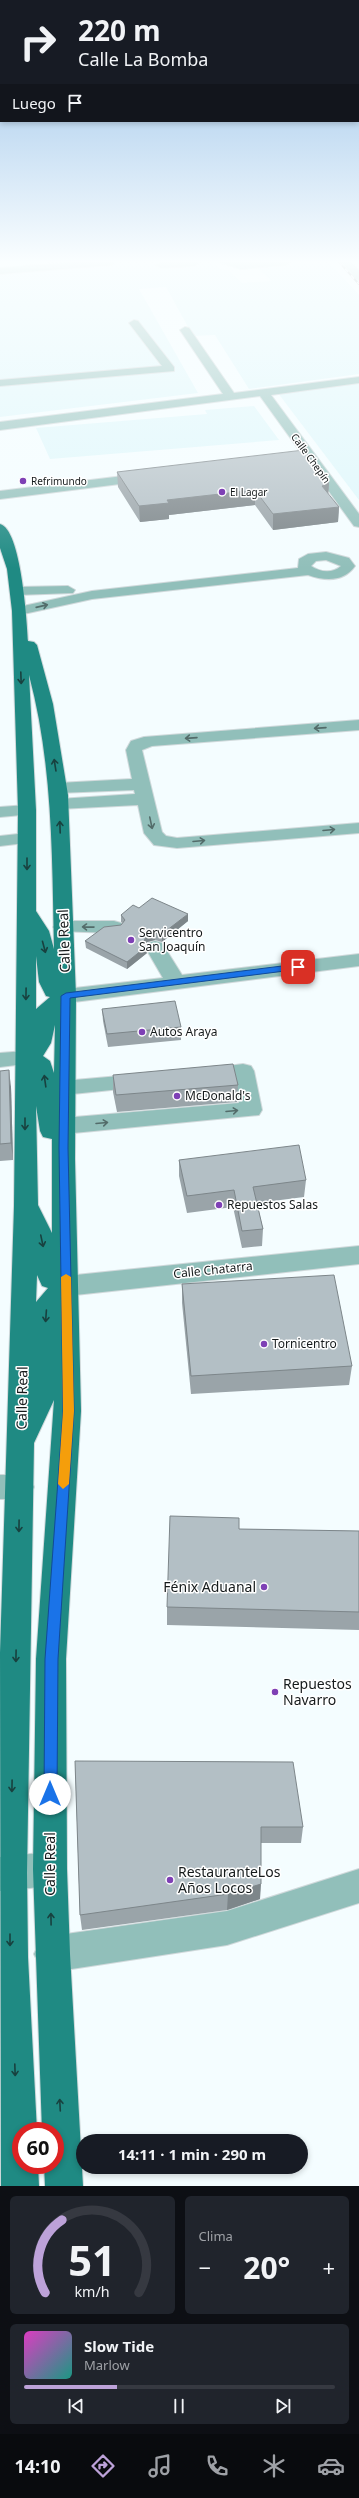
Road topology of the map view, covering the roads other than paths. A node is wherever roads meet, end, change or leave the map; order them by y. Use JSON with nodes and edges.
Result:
{"nodes":[{"id":1,"x":166,"y":364,"type":"edge"},
{"id":2,"x":208,"y":364,"type":"edge"},
{"id":3,"x":359,"y":380,"type":"edge"},
{"id":4,"x":0,"y":383,"type":"edge"},
{"id":5,"x":264,"y":392,"type":"junction"},
{"id":6,"x":231,"y":397,"type":"junction"},
{"id":7,"x":0,"y":426,"type":"edge"},
{"id":8,"x":312,"y":459,"type":"junction"},
{"id":9,"x":296,"y":460,"type":"edge"},
{"id":10,"x":163,"y":476,"type":"edge"},
{"id":11,"x":0,"y":495,"type":"edge"},
{"id":12,"x":359,"y":523,"type":"edge"},
{"id":13,"x":0,"y":528,"type":"edge"},
{"id":14,"x":305,"y":568,"type":"dead end"},
{"id":15,"x":0,"y":591,"type":"edge"},
{"id":16,"x":91,"y":592,"type":"junction"},
{"id":17,"x":18,"y":597,"type":"junction"},
{"id":18,"x":359,"y":724,"type":"edge"},
{"id":19,"x":144,"y":791,"type":"junction"},
{"id":20,"x":59,"y":796,"type":"junction"},
{"id":21,"x":28,"y":810,"type":"junction"},
{"id":22,"x":0,"y":812,"type":"edge"},
{"id":23,"x":359,"y":828,"type":"edge"},
{"id":24,"x":27,"y":838,"type":"junction"},
{"id":25,"x":0,"y":841,"type":"edge"},
{"id":26,"x":27,"y":912,"type":"junction"},
{"id":27,"x":63,"y":927,"type":"junction"},
{"id":28,"x":114,"y":927,"type":"edge"},
{"id":29,"x":155,"y":947,"type":"dead end"},
{"id":30,"x":359,"y":960,"type":"edge"},
{"id":31,"x":176,"y":982,"type":"junction"},
{"id":32,"x":66,"y":996,"type":"junction"},
{"id":33,"x":24,"y":1058,"type":"junction"},
{"id":34,"x":0,"y":1060,"type":"edge"},
{"id":35,"x":188,"y":1076,"type":"edge"},
{"id":36,"x":165,"y":1079,"type":"edge"},
{"id":37,"x":63,"y":1088,"type":"junction"},
{"id":38,"x":63,"y":1126,"type":"junction"},
{"id":39,"x":63,"y":1159,"type":"junction"},
{"id":40,"x":26,"y":1206,"type":"junction"},
{"id":41,"x":359,"y":1255,"type":"edge"},
{"id":42,"x":66,"y":1286,"type":"junction"},
{"id":43,"x":21,"y":1444,"type":"junction"},
{"id":44,"x":10,"y":1487,"type":"edge"},
{"id":45,"x":50,"y":1869,"type":"junction"},
{"id":46,"x":5,"y":1873,"type":"edge"},
{"id":47,"x":359,"y":1886,"type":"edge"},
{"id":48,"x":52,"y":1954,"type":"junction"},
{"id":49,"x":20,"y":2186,"type":"edge"},
{"id":50,"x":64,"y":2186,"type":"edge"}],
"edges":[{"from":1,"to":4,"type":"street"},
{"from":2,"to":6,"type":"street"},
{"from":3,"to":5,"type":"street"},
{"from":5,"to":6,"type":"street"},
{"from":5,"to":8,"type":"street","name":"Calle Chepín"},
{"from":6,"to":7,"type":"street"},
{"from":8,"to":9,"type":"street"},
{"from":8,"to":12,"type":"street","name":"Calle Chepín"},
{"from":10,"to":11,"type":"street"},
{"from":13,"to":17,"type":"main road","name":"Calle Real"},
{"from":14,"to":16,"type":"street"},
{"from":15,"to":17,"type":"street"},
{"from":17,"to":16,"type":"street","one_way":true},
{"from":16,"to":17,"type":"street"},
{"from":20,"to":17,"type":"main road","name":"Calle Real","one_way":true},
{"from":17,"to":21,"type":"main road","name":"Calle Real","one_way":true},
{"from":18,"to":19,"type":"street","one_way":true},
{"from":19,"to":20,"type":"street"},
{"from":19,"to":23,"type":"street","one_way":true},
{"from":27,"to":20,"type":"main road","name":"Calle Real","one_way":true},
{"from":21,"to":22,"type":"street"},
{"from":21,"to":24,"type":"main road","name":"Calle Real"},
{"from":24,"to":25,"type":"street"},
{"from":24,"to":26,"type":"main road","name":"Calle Real","one_way":true},
{"from":26,"to":32,"type":"main road","one_way":true},
{"from":26,"to":33,"type":"main road","name":"Calle Real","one_way":true},
{"from":28,"to":27,"type":"street","one_way":true},
{"from":27,"to":32,"type":"main road","name":"Calle Real"},
{"from":29,"to":31,"type":"street"},
{"from":30,"to":31,"type":"street"},
{"from":31,"to":32,"type":"street"},
{"from":32,"to":33,"type":"main road"},
{"from":32,"to":37,"type":"main road","name":"Calle Real"},
{"from":33,"to":34,"type":"street"},
{"from":39,"to":33,"type":"main road","one_way":true},
{"from":33,"to":40,"type":"main road","name":"Calle Real","one_way":true},
{"from":38,"to":35,"type":"street","one_way":true},
{"from":36,"to":37,"type":"street"},
{"from":37,"to":38,"type":"main road","name":"Calle Real"},
{"from":38,"to":39,"type":"main road","name":"Calle Real"},
{"from":39,"to":42,"type":"main road","name":"Calle Real"},
{"from":40,"to":42,"type":"main road","one_way":true},
{"from":40,"to":43,"type":"main road","name":"Calle Real"},
{"from":41,"to":42,"type":"street","name":"Calle Chatarra"},
{"from":42,"to":43,"type":"main road","one_way":true},
{"from":42,"to":45,"type":"main road","name":"Calle Real"},
{"from":43,"to":44,"type":"main road","name":"Calle Real"},
{"from":44,"to":46,"type":"main road","name":"Calle Real","one_way":true},
{"from":45,"to":46,"type":"street"},
{"from":48,"to":45,"type":"main road","name":"Calle Real","one_way":true},
{"from":46,"to":49,"type":"main road","name":"Calle Real","one_way":true},
{"from":47,"to":48,"type":"street"},
{"from":50,"to":48,"type":"main road","name":"Calle Real","one_way":true}]}
